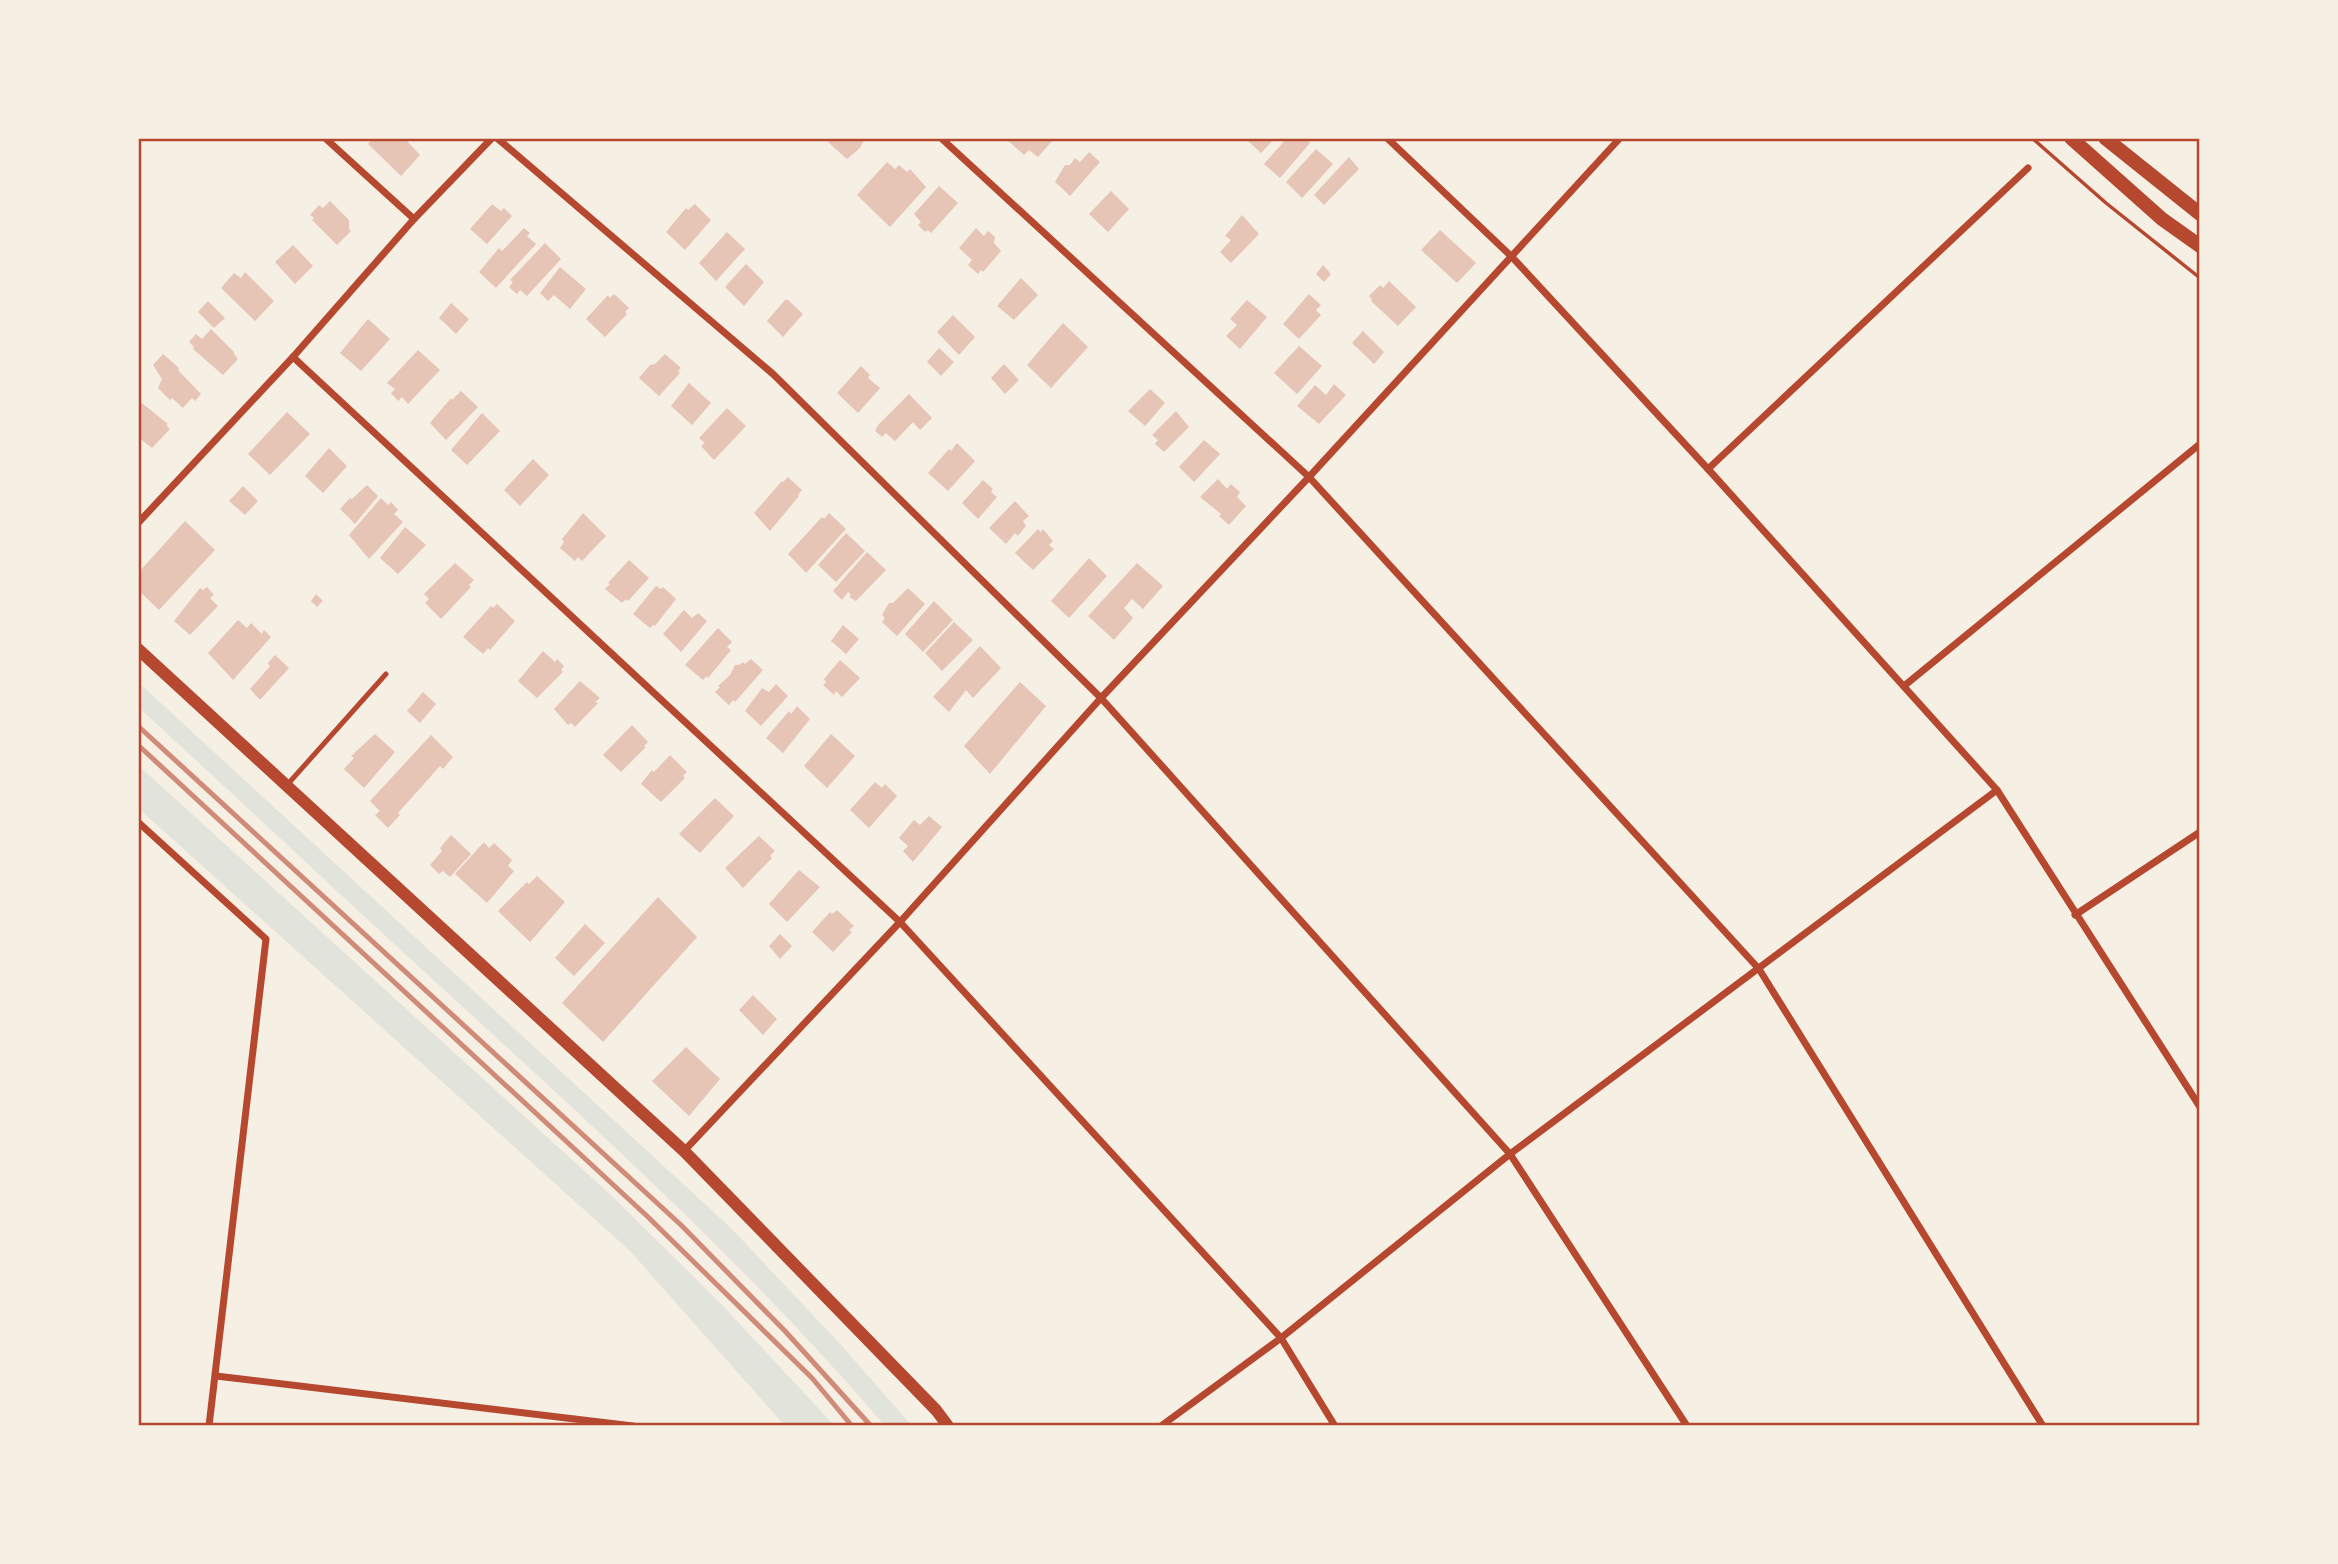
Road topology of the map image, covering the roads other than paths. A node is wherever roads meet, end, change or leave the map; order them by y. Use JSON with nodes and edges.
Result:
{"nodes":[{"id":1,"x":325,"y":138,"type":"edge"},
{"id":2,"x":492,"y":138,"type":"edge"},
{"id":3,"x":497,"y":138,"type":"edge"},
{"id":4,"x":941,"y":138,"type":"edge"},
{"id":5,"x":1387,"y":138,"type":"edge"},
{"id":6,"x":1620,"y":138,"type":"edge"},
{"id":7,"x":2071,"y":138,"type":"edge"},
{"id":8,"x":2105,"y":138,"type":"edge"},
{"id":9,"x":2028,"y":168,"type":"dead end"},
{"id":10,"x":2200,"y":214,"type":"edge"},
{"id":11,"x":414,"y":219,"type":"junction"},
{"id":12,"x":2200,"y":246,"type":"edge"},
{"id":13,"x":1512,"y":257,"type":"junction"},
{"id":14,"x":293,"y":357,"type":"junction"},
{"id":15,"x":2200,"y":444,"type":"edge"},
{"id":16,"x":1708,"y":469,"type":"junction"},
{"id":17,"x":1309,"y":477,"type":"junction"},
{"id":18,"x":138,"y":523,"type":"edge"},
{"id":19,"x":138,"y":649,"type":"edge"},
{"id":20,"x":386,"y":674,"type":"dead end"},
{"id":21,"x":1904,"y":686,"type":"junction"},
{"id":22,"x":1101,"y":698,"type":"junction"},
{"id":23,"x":287,"y":785,"type":"junction"},
{"id":24,"x":1997,"y":790,"type":"junction"},
{"id":25,"x":138,"y":822,"type":"edge"},
{"id":26,"x":2200,"y":832,"type":"edge"},
{"id":27,"x":2075,"y":915,"type":"junction"},
{"id":28,"x":900,"y":922,"type":"junction"},
{"id":29,"x":1759,"y":969,"type":"junction"},
{"id":30,"x":2200,"y":1107,"type":"edge"},
{"id":31,"x":684,"y":1151,"type":"junction"},
{"id":32,"x":1510,"y":1154,"type":"junction"},
{"id":33,"x":1280,"y":1338,"type":"junction"},
{"id":34,"x":216,"y":1376,"type":"junction"},
{"id":35,"x":209,"y":1426,"type":"edge"},
{"id":36,"x":633,"y":1426,"type":"edge"},
{"id":37,"x":948,"y":1426,"type":"edge"},
{"id":38,"x":1161,"y":1426,"type":"edge"},
{"id":39,"x":1335,"y":1426,"type":"edge"},
{"id":40,"x":1686,"y":1426,"type":"edge"},
{"id":41,"x":2043,"y":1426,"type":"edge"}],
"edges":[{"from":1,"to":11,"type":"street"},
{"from":2,"to":11,"type":"street"},
{"from":3,"to":22,"type":"street"},
{"from":4,"to":17,"type":"street"},
{"from":5,"to":13,"type":"street"},
{"from":6,"to":13,"type":"street"},
{"from":7,"to":12,"type":"main road"},
{"from":8,"to":10,"type":"main road"},
{"from":9,"to":16,"type":"street"},
{"from":11,"to":14,"type":"street"},
{"from":13,"to":16,"type":"street"},
{"from":13,"to":17,"type":"street"},
{"from":14,"to":18,"type":"street"},
{"from":14,"to":28,"type":"street"},
{"from":15,"to":21,"type":"street"},
{"from":16,"to":21,"type":"street"},
{"from":17,"to":22,"type":"street"},
{"from":17,"to":29,"type":"street"},
{"from":19,"to":23,"type":"street"},
{"from":20,"to":23,"type":"lane"},
{"from":21,"to":24,"type":"street"},
{"from":22,"to":28,"type":"street"},
{"from":22,"to":32,"type":"street"},
{"from":23,"to":31,"type":"street"},
{"from":24,"to":27,"type":"street"},
{"from":24,"to":29,"type":"street"},
{"from":25,"to":34,"type":"street"},
{"from":26,"to":27,"type":"street"},
{"from":27,"to":30,"type":"street"},
{"from":28,"to":31,"type":"street"},
{"from":28,"to":33,"type":"street"},
{"from":29,"to":32,"type":"street"},
{"from":29,"to":41,"type":"street"},
{"from":31,"to":37,"type":"street"},
{"from":32,"to":33,"type":"street"},
{"from":32,"to":40,"type":"street"},
{"from":33,"to":38,"type":"street"},
{"from":33,"to":39,"type":"street"},
{"from":34,"to":35,"type":"street"},
{"from":34,"to":36,"type":"street"}]}
